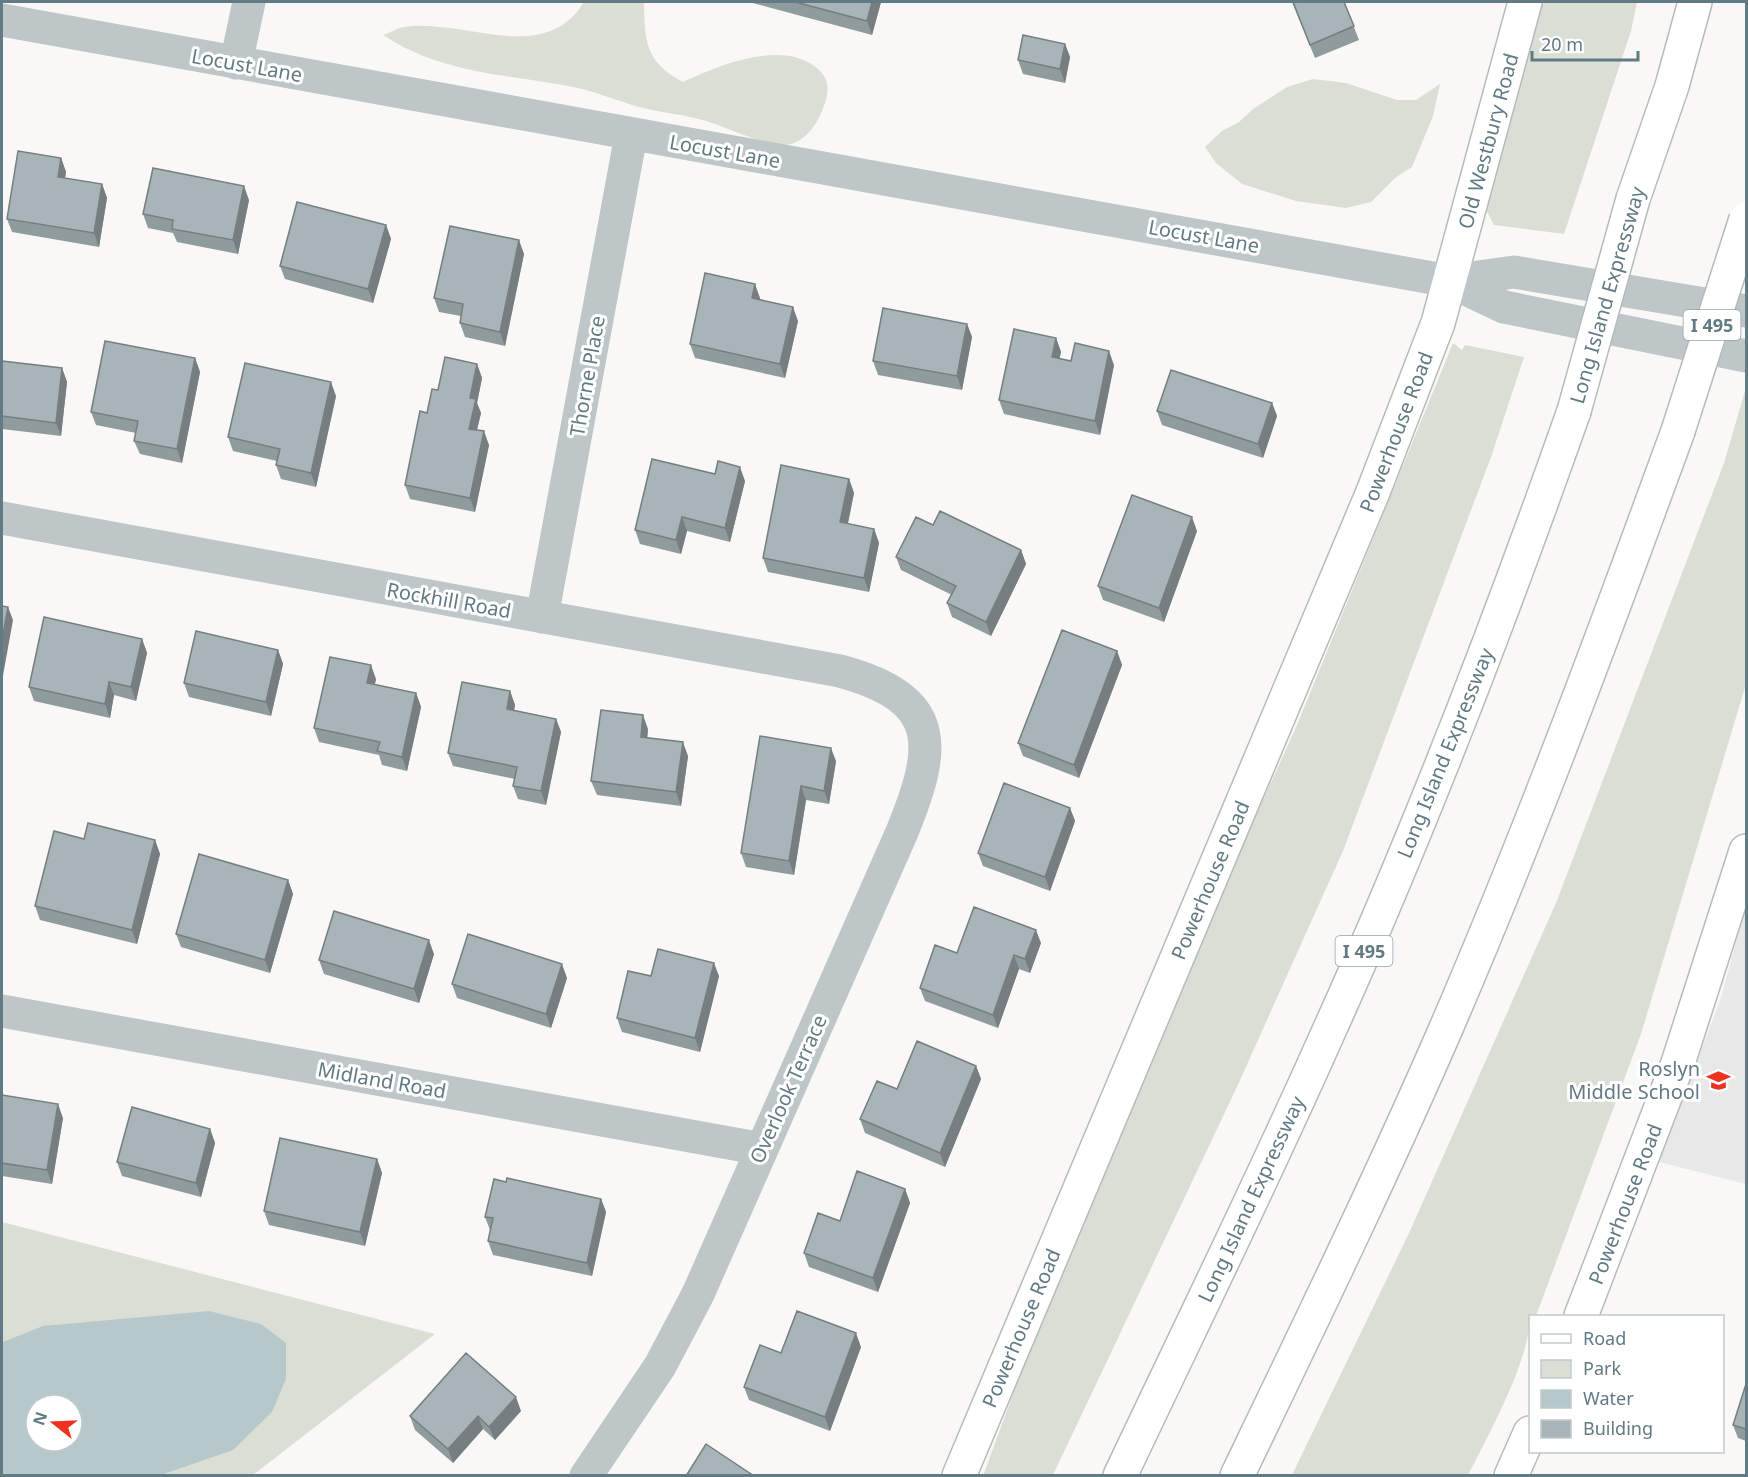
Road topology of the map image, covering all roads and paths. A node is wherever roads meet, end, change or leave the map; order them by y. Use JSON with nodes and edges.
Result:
{"nodes":[{"id":1,"x":249,"y":2,"type":"edge"},
{"id":2,"x":1525,"y":2,"type":"edge"},
{"id":3,"x":1695,"y":2,"type":"edge"},
{"id":4,"x":2,"y":20,"type":"edge"},
{"id":5,"x":236,"y":63,"type":"junction"},
{"id":6,"x":631,"y":135,"type":"junction"},
{"id":7,"x":1746,"y":218,"type":"edge"},
{"id":8,"x":1449,"y":281,"type":"junction"},
{"id":9,"x":1746,"y":311,"type":"edge"},
{"id":10,"x":1746,"y":356,"type":"edge"},
{"id":11,"x":2,"y":518,"type":"edge"},
{"id":12,"x":542,"y":617,"type":"junction"},
{"id":13,"x":894,"y":691,"type":"joint"},
{"id":14,"x":1746,"y":851,"type":"edge"},
{"id":15,"x":2,"y":1011,"type":"edge"},
{"id":16,"x":762,"y":1149,"type":"junction"},
{"id":17,"x":1582,"y":1315,"type":"edge"},
{"id":18,"x":1529,"y":1435,"type":"edge"},
{"id":19,"x":586,"y":1476,"type":"edge"},
{"id":20,"x":959,"y":1476,"type":"edge"},
{"id":21,"x":1119,"y":1476,"type":"edge"},
{"id":22,"x":1237,"y":1476,"type":"edge"},
{"id":23,"x":1511,"y":1476,"type":"edge"}],
"edges":[{"from":1,"to":5,"type":"street"},
{"from":2,"to":8,"type":"main road","name":"Old Westbury Road"},
{"from":3,"to":21,"type":"main road","name":"Long Island Expressway","number":"I 495","bridge":true},
{"from":4,"to":5,"type":"street","name":"Locust Lane"},
{"from":5,"to":6,"type":"street","name":"Locust Lane"},
{"from":6,"to":8,"type":"street","name":"Locust Lane"},
{"from":6,"to":12,"type":"street","name":"Thorne Place"},
{"from":7,"to":22,"type":"main road","number":"I 495","bridge":true},
{"from":8,"to":9,"type":"street","name":"Locust Lane"},
{"from":8,"to":10,"type":"street","name":"Locust Lane"},
{"from":8,"to":20,"type":"main road","name":"Powerhouse Road"},
{"from":11,"to":12,"type":"street","name":"Rockhill Road"},
{"from":12,"to":13,"type":"street","name":"Rockhill Road"},
{"from":13,"to":16,"type":"street","name":"Overlook Terrace"},
{"from":14,"to":17,"type":"main road","name":"Powerhouse Road"},
{"from":15,"to":16,"type":"street","name":"Midland Road"},
{"from":16,"to":19,"type":"street","name":"Overlook Terrace"},
{"from":18,"to":23,"type":"main road"}]}
